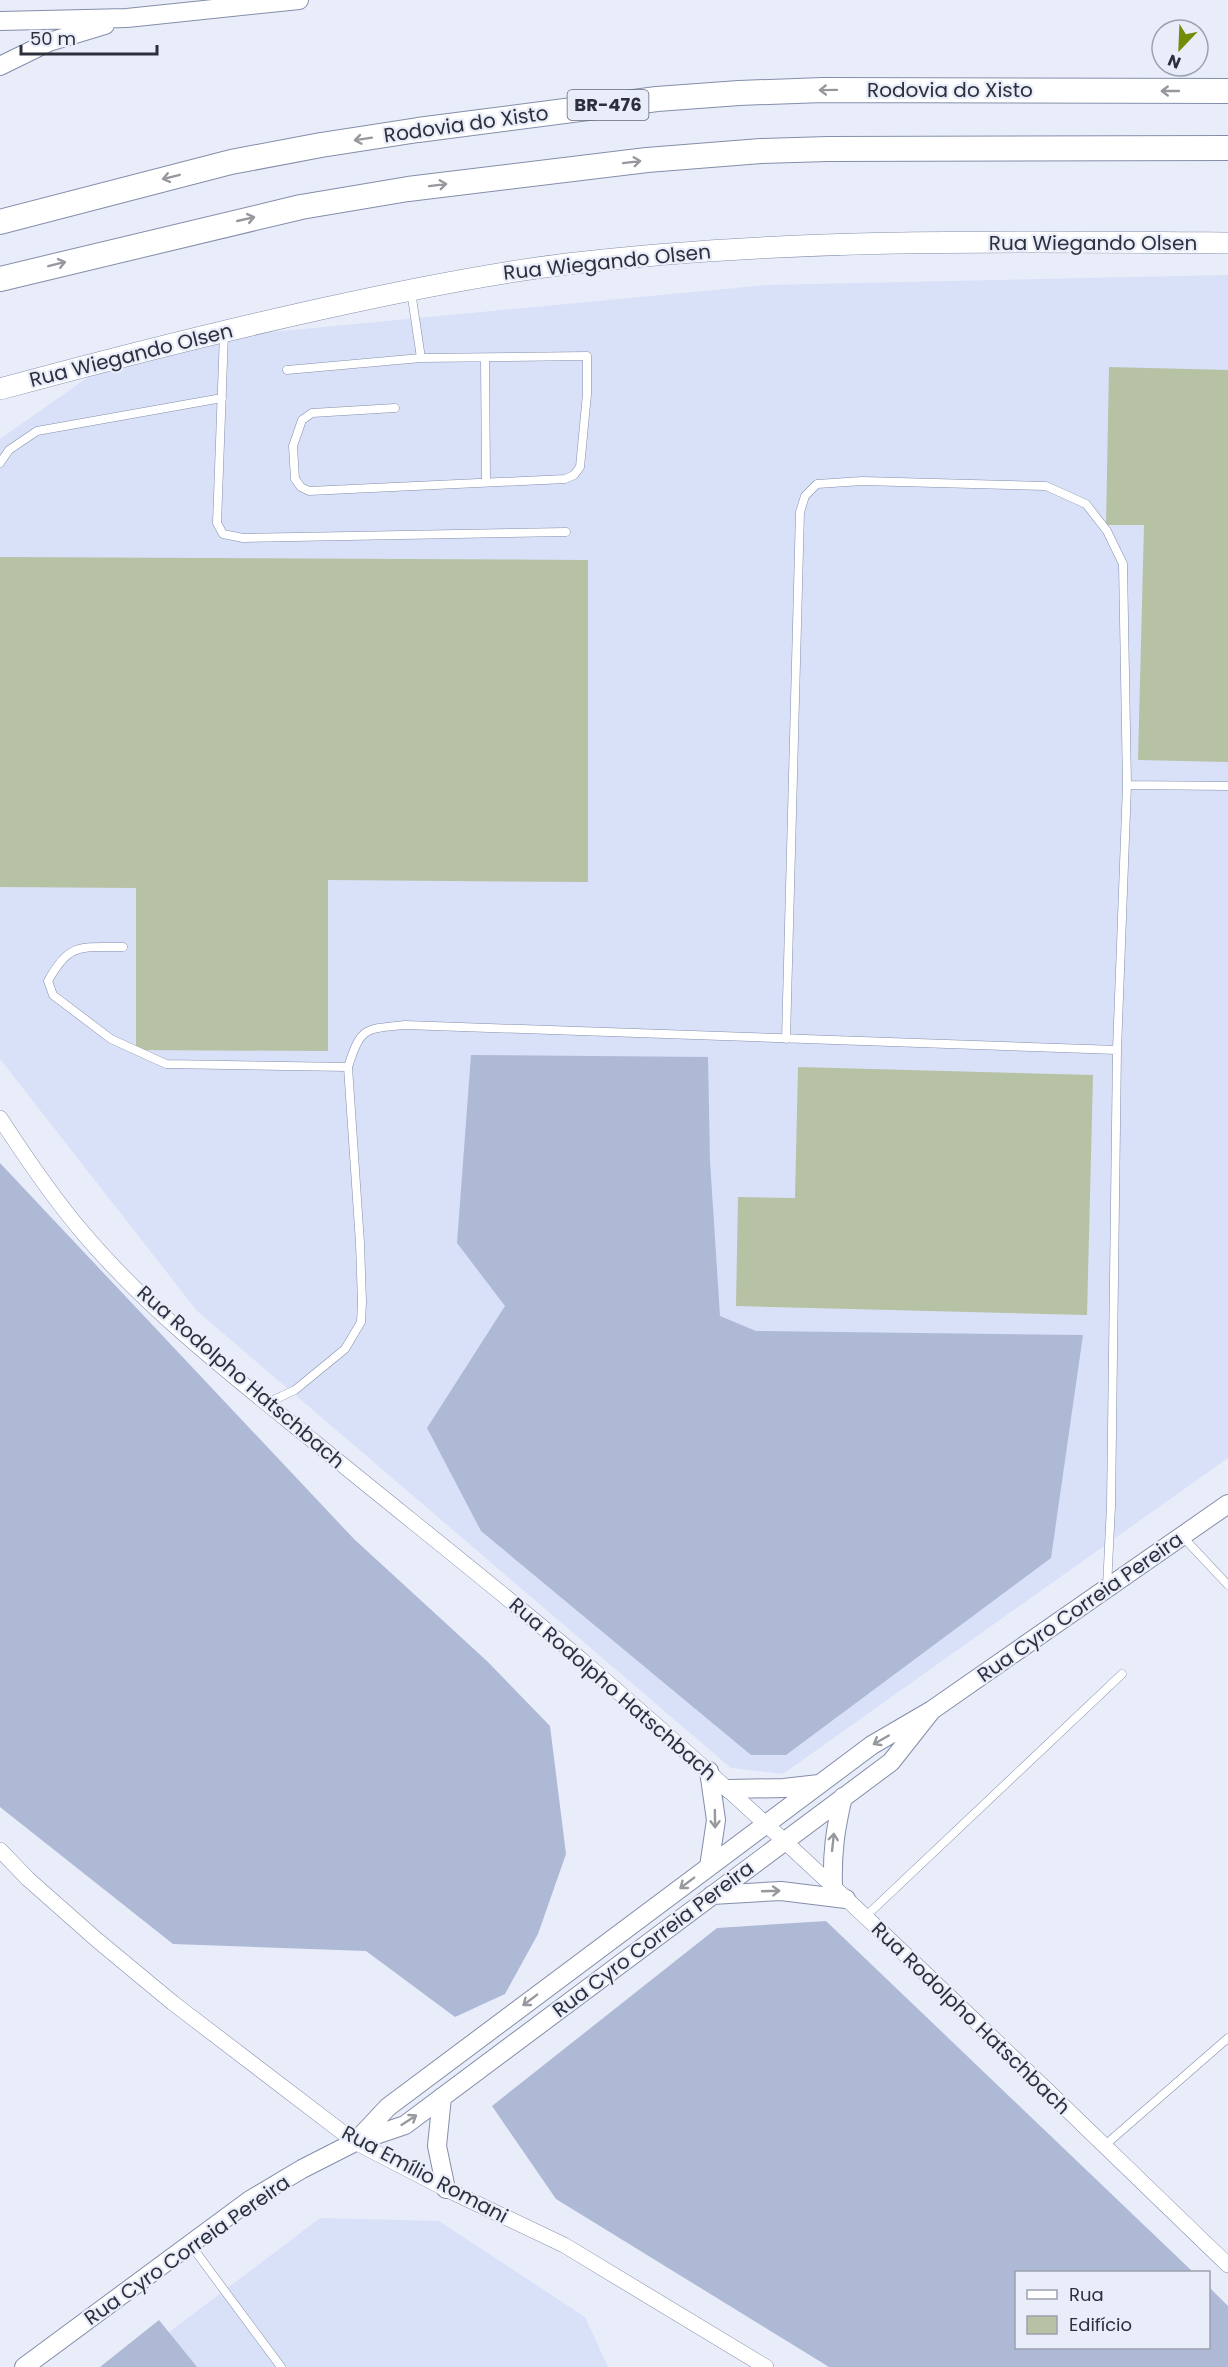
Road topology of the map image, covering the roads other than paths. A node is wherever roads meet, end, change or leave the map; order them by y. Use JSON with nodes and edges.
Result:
{"nodes":[{"id":1,"x":299,"y":0,"type":"edge"},
{"id":2,"x":127,"y":18,"type":"junction"},
{"id":3,"x":0,"y":21,"type":"edge"},
{"id":4,"x":0,"y":66,"type":"edge"},
{"id":5,"x":1228,"y":91,"type":"edge"},
{"id":6,"x":1228,"y":148,"type":"edge"},
{"id":7,"x":0,"y":222,"type":"edge"},
{"id":8,"x":1228,"y":243,"type":"edge"},
{"id":9,"x":0,"y":279,"type":"edge"},
{"id":10,"x":411,"y":290,"type":"junction"},
{"id":11,"x":224,"y":331,"type":"junction"},
{"id":12,"x":421,"y":358,"type":"junction"},
{"id":13,"x":485,"y":358,"type":"junction"},
{"id":14,"x":287,"y":370,"type":"dead end"},
{"id":15,"x":0,"y":389,"type":"edge"},
{"id":16,"x":222,"y":398,"type":"junction"},
{"id":17,"x":395,"y":408,"type":"dead end"},
{"id":18,"x":0,"y":463,"type":"edge"},
{"id":19,"x":486,"y":482,"type":"junction"},
{"id":20,"x":566,"y":532,"type":"dead end"},
{"id":21,"x":1127,"y":785,"type":"junction"},
{"id":22,"x":1228,"y":786,"type":"edge"},
{"id":23,"x":123,"y":947,"type":"dead end"},
{"id":24,"x":786,"y":1039,"type":"junction"},
{"id":25,"x":1117,"y":1050,"type":"junction"},
{"id":26,"x":348,"y":1067,"type":"junction"},
{"id":27,"x":0,"y":1118,"type":"edge"},
{"id":28,"x":267,"y":1403,"type":"junction"},
{"id":29,"x":1228,"y":1504,"type":"edge"},
{"id":30,"x":1182,"y":1536,"type":"junction"},
{"id":31,"x":1228,"y":1585,"type":"edge"},
{"id":32,"x":1107,"y":1588,"type":"junction"},
{"id":33,"x":1122,"y":1674,"type":"dead end"},
{"id":34,"x":932,"y":1710,"type":"junction"},
{"id":35,"x":709,"y":1771,"type":"junction"},
{"id":36,"x":821,"y":1783,"type":"junction"},
{"id":37,"x":729,"y":1789,"type":"junction"},
{"id":38,"x":843,"y":1797,"type":"junction"},
{"id":39,"x":767,"y":1823,"type":"junction"},
{"id":40,"x":785,"y":1840,"type":"junction"},
{"id":41,"x":0,"y":1850,"type":"edge"},
{"id":42,"x":709,"y":1867,"type":"junction"},
{"id":43,"x":840,"y":1893,"type":"junction"},
{"id":44,"x":712,"y":1895,"type":"junction"},
{"id":45,"x":865,"y":1917,"type":"junction"},
{"id":46,"x":1228,"y":2037,"type":"edge"},
{"id":47,"x":442,"y":2097,"type":"junction"},
{"id":48,"x":355,"y":2142,"type":"junction"},
{"id":49,"x":1104,"y":2146,"type":"junction"},
{"id":50,"x":446,"y":2189,"type":"junction"},
{"id":51,"x":190,"y":2244,"type":"junction"},
{"id":52,"x":1228,"y":2265,"type":"edge"},
{"id":53,"x":24,"y":2367,"type":"edge"},
{"id":54,"x":281,"y":2367,"type":"edge"},
{"id":55,"x":766,"y":2367,"type":"edge"}],
"edges":[{"from":1,"to":2,"type":"street"},
{"from":2,"to":3,"type":"street"},
{"from":2,"to":4,"type":"street"},
{"from":5,"to":7,"type":"highway","name":"Rodovia do Xisto","number":"BR-476","one_way":true},
{"from":9,"to":6,"type":"highway","one_way":true},
{"from":8,"to":10,"type":"main road","name":"Rua Wiegando Olsen"},
{"from":10,"to":11,"type":"main road","name":"Rua Wiegando Olsen"},
{"from":10,"to":12,"type":"lane"},
{"from":11,"to":15,"type":"main road","name":"Rua Wiegando Olsen"},
{"from":11,"to":16,"type":"lane"},
{"from":12,"to":13,"type":"lane"},
{"from":12,"to":14,"type":"lane"},
{"from":13,"to":19,"type":"lane"},
{"from":13,"to":19,"type":"lane"},
{"from":16,"to":18,"type":"lane"},
{"from":16,"to":20,"type":"lane"},
{"from":17,"to":19,"type":"lane"},
{"from":21,"to":22,"type":"lane"},
{"from":21,"to":24,"type":"lane"},
{"from":21,"to":25,"type":"lane"},
{"from":23,"to":26,"type":"lane"},
{"from":24,"to":25,"type":"lane"},
{"from":24,"to":26,"type":"lane"},
{"from":25,"to":32,"type":"lane"},
{"from":26,"to":28,"type":"lane"},
{"from":27,"to":28,"type":"street","name":"Rua Rodolpho Hatschbach"},
{"from":28,"to":35,"type":"street","name":"Rua Rodolpho Hatschbach"},
{"from":29,"to":30,"type":"street","name":"Rua Cyro Correia Pereira"},
{"from":30,"to":31,"type":"lane"},
{"from":30,"to":32,"type":"street","name":"Rua Cyro Correia Pereira"},
{"from":32,"to":34,"type":"street","name":"Rua Cyro Correia Pereira"},
{"from":33,"to":45,"type":"lane"},
{"from":34,"to":36,"type":"street","name":"Rua Cyro Correia Pereira","one_way":true},
{"from":34,"to":38,"type":"street","name":"Rua Cyro Correia Pereira"},
{"from":35,"to":37,"type":"street","name":"Rua Rodolpho Hatschbach"},
{"from":35,"to":42,"type":"street","one_way":true},
{"from":36,"to":37,"type":"street"},
{"from":36,"to":39,"type":"street","name":"Rua Cyro Correia Pereira"},
{"from":37,"to":39,"type":"street","name":"Rua Rodolpho Hatschbach"},
{"from":38,"to":40,"type":"street","name":"Rua Cyro Correia Pereira"},
{"from":43,"to":38,"type":"street","one_way":true},
{"from":39,"to":40,"type":"street","name":"Rua Rodolpho Hatschbach"},
{"from":39,"to":42,"type":"street","name":"Rua Cyro Correia Pereira"},
{"from":40,"to":43,"type":"street","name":"Rua Rodolpho Hatschbach"},
{"from":40,"to":44,"type":"street","name":"Rua Cyro Correia Pereira"},
{"from":41,"to":48,"type":"street","name":"Rua Emílio Romani"},
{"from":42,"to":48,"type":"street","name":"Rua Cyro Correia Pereira","one_way":true},
{"from":44,"to":43,"type":"street","one_way":true},
{"from":43,"to":45,"type":"street","name":"Rua Rodolpho Hatschbach"},
{"from":44,"to":47,"type":"street","name":"Rua Cyro Correia Pereira"},
{"from":45,"to":49,"type":"street","name":"Rua Rodolpho Hatschbach"},
{"from":46,"to":49,"type":"lane"},
{"from":48,"to":47,"type":"street","name":"Rua Cyro Correia Pereira","one_way":true},
{"from":47,"to":50,"type":"street"},
{"from":48,"to":50,"type":"street","name":"Rua Emílio Romani"},
{"from":48,"to":51,"type":"street","name":"Rua Cyro Correia Pereira"},
{"from":49,"to":52,"type":"street","name":"Rua Rodolpho Hatschbach"},
{"from":50,"to":55,"type":"street","name":"Rua Emílio Romani"},
{"from":51,"to":53,"type":"street","name":"Rua Cyro Correia Pereira"},
{"from":51,"to":54,"type":"lane"}]}
